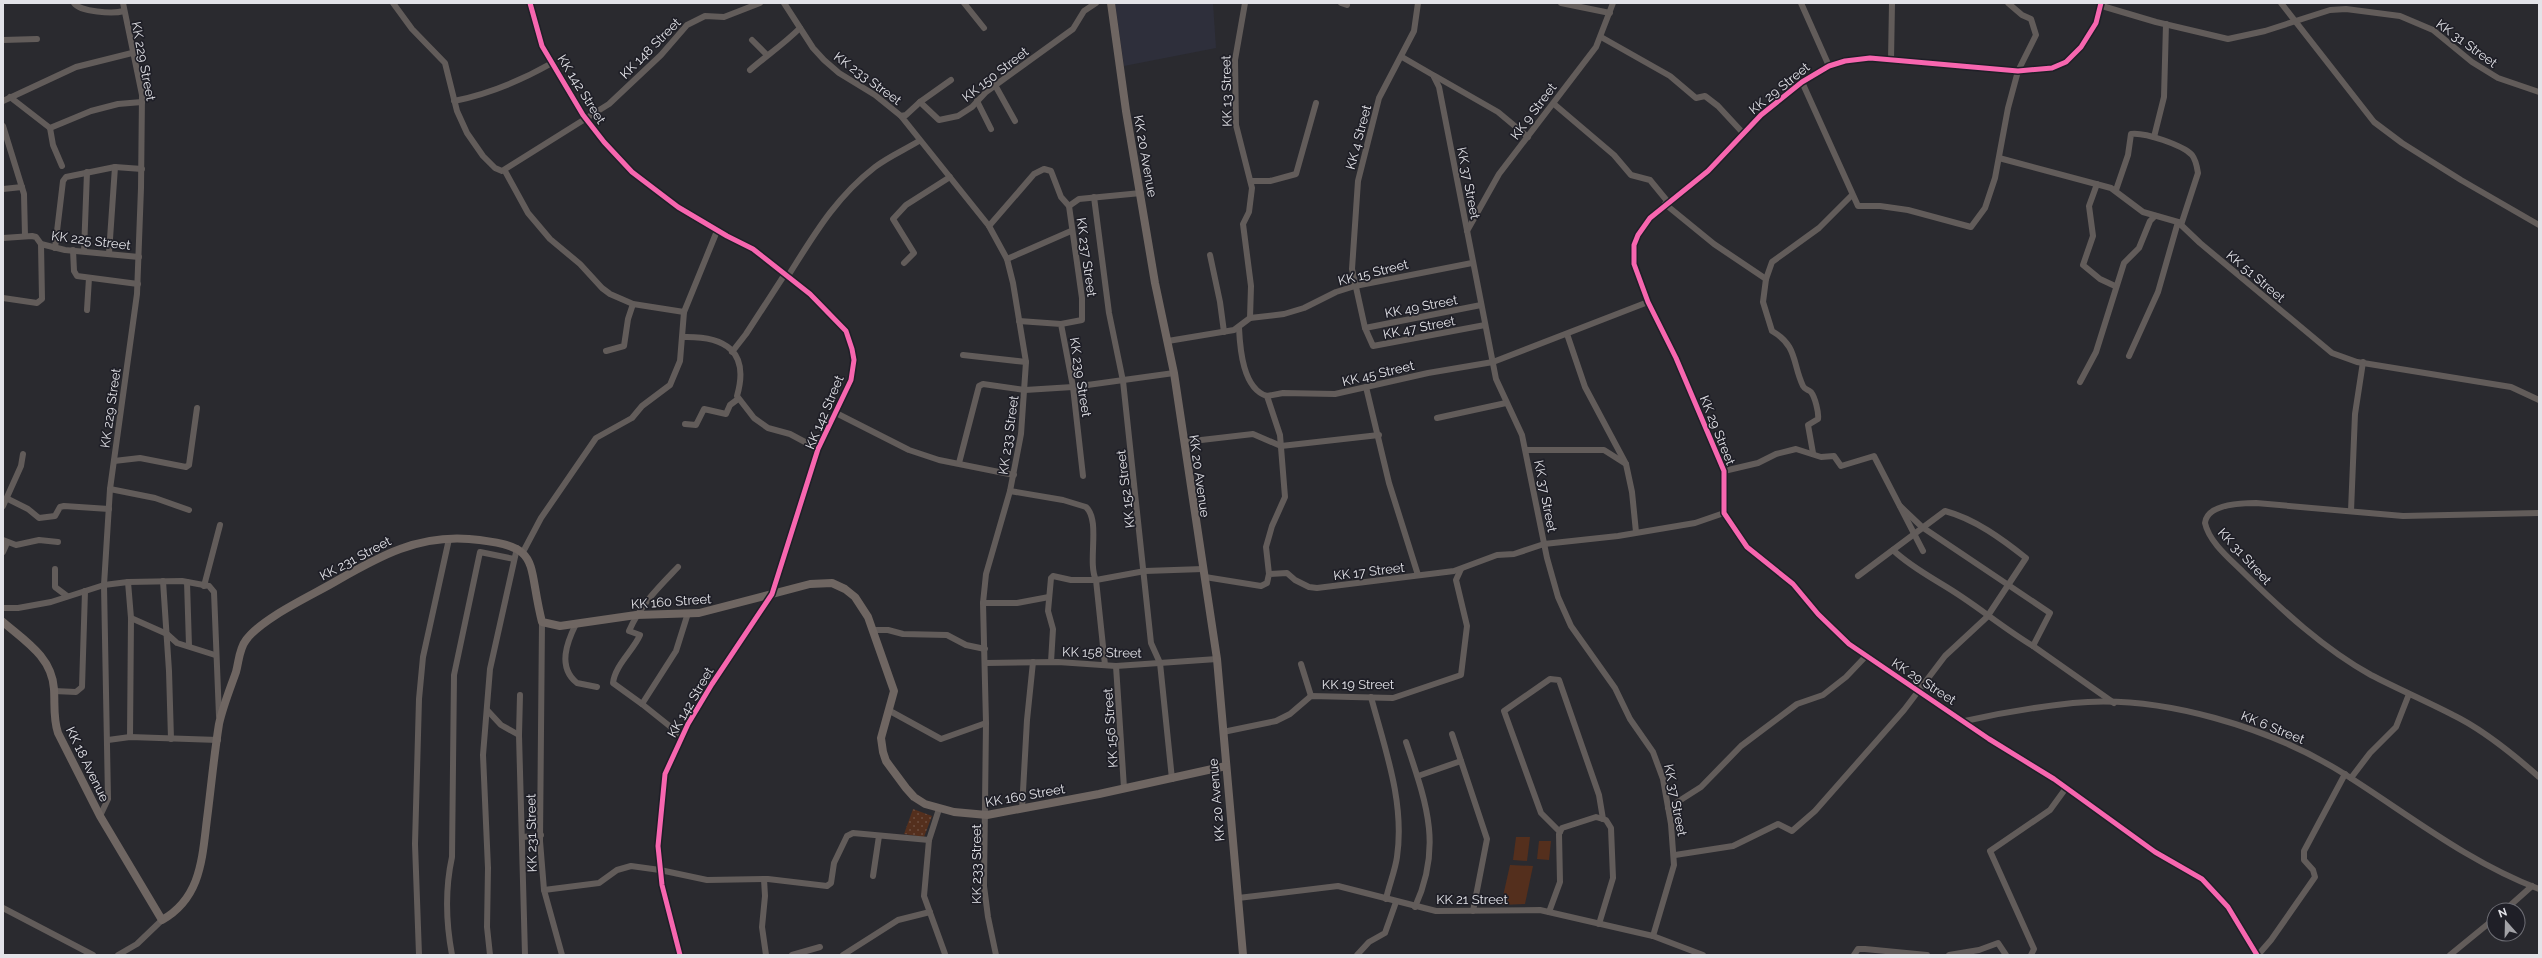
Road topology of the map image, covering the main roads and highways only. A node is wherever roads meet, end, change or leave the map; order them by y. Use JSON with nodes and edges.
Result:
{"nodes":[{"id":1,"x":1111,"y":3,"type":"edge"},
{"id":2,"x":3,"y":622,"type":"edge"},
{"id":3,"x":542,"y":622,"type":"joint"},
{"id":4,"x":1226,"y":766,"type":"junction"},
{"id":5,"x":162,"y":920,"type":"joint"},
{"id":6,"x":1243,"y":955,"type":"edge"}],
"edges":[{"from":1,"to":4,"type":"main road","name":"KK 20 Avenue"},
{"from":2,"to":5,"type":"main road","name":"KK 18 Avenue"},
{"from":3,"to":4,"type":"main road","name":"KK 160 Street"},
{"from":3,"to":5,"type":"main road","name":"KK 231 Street"},
{"from":4,"to":6,"type":"main road","name":"KK 20 Avenue"}]}
